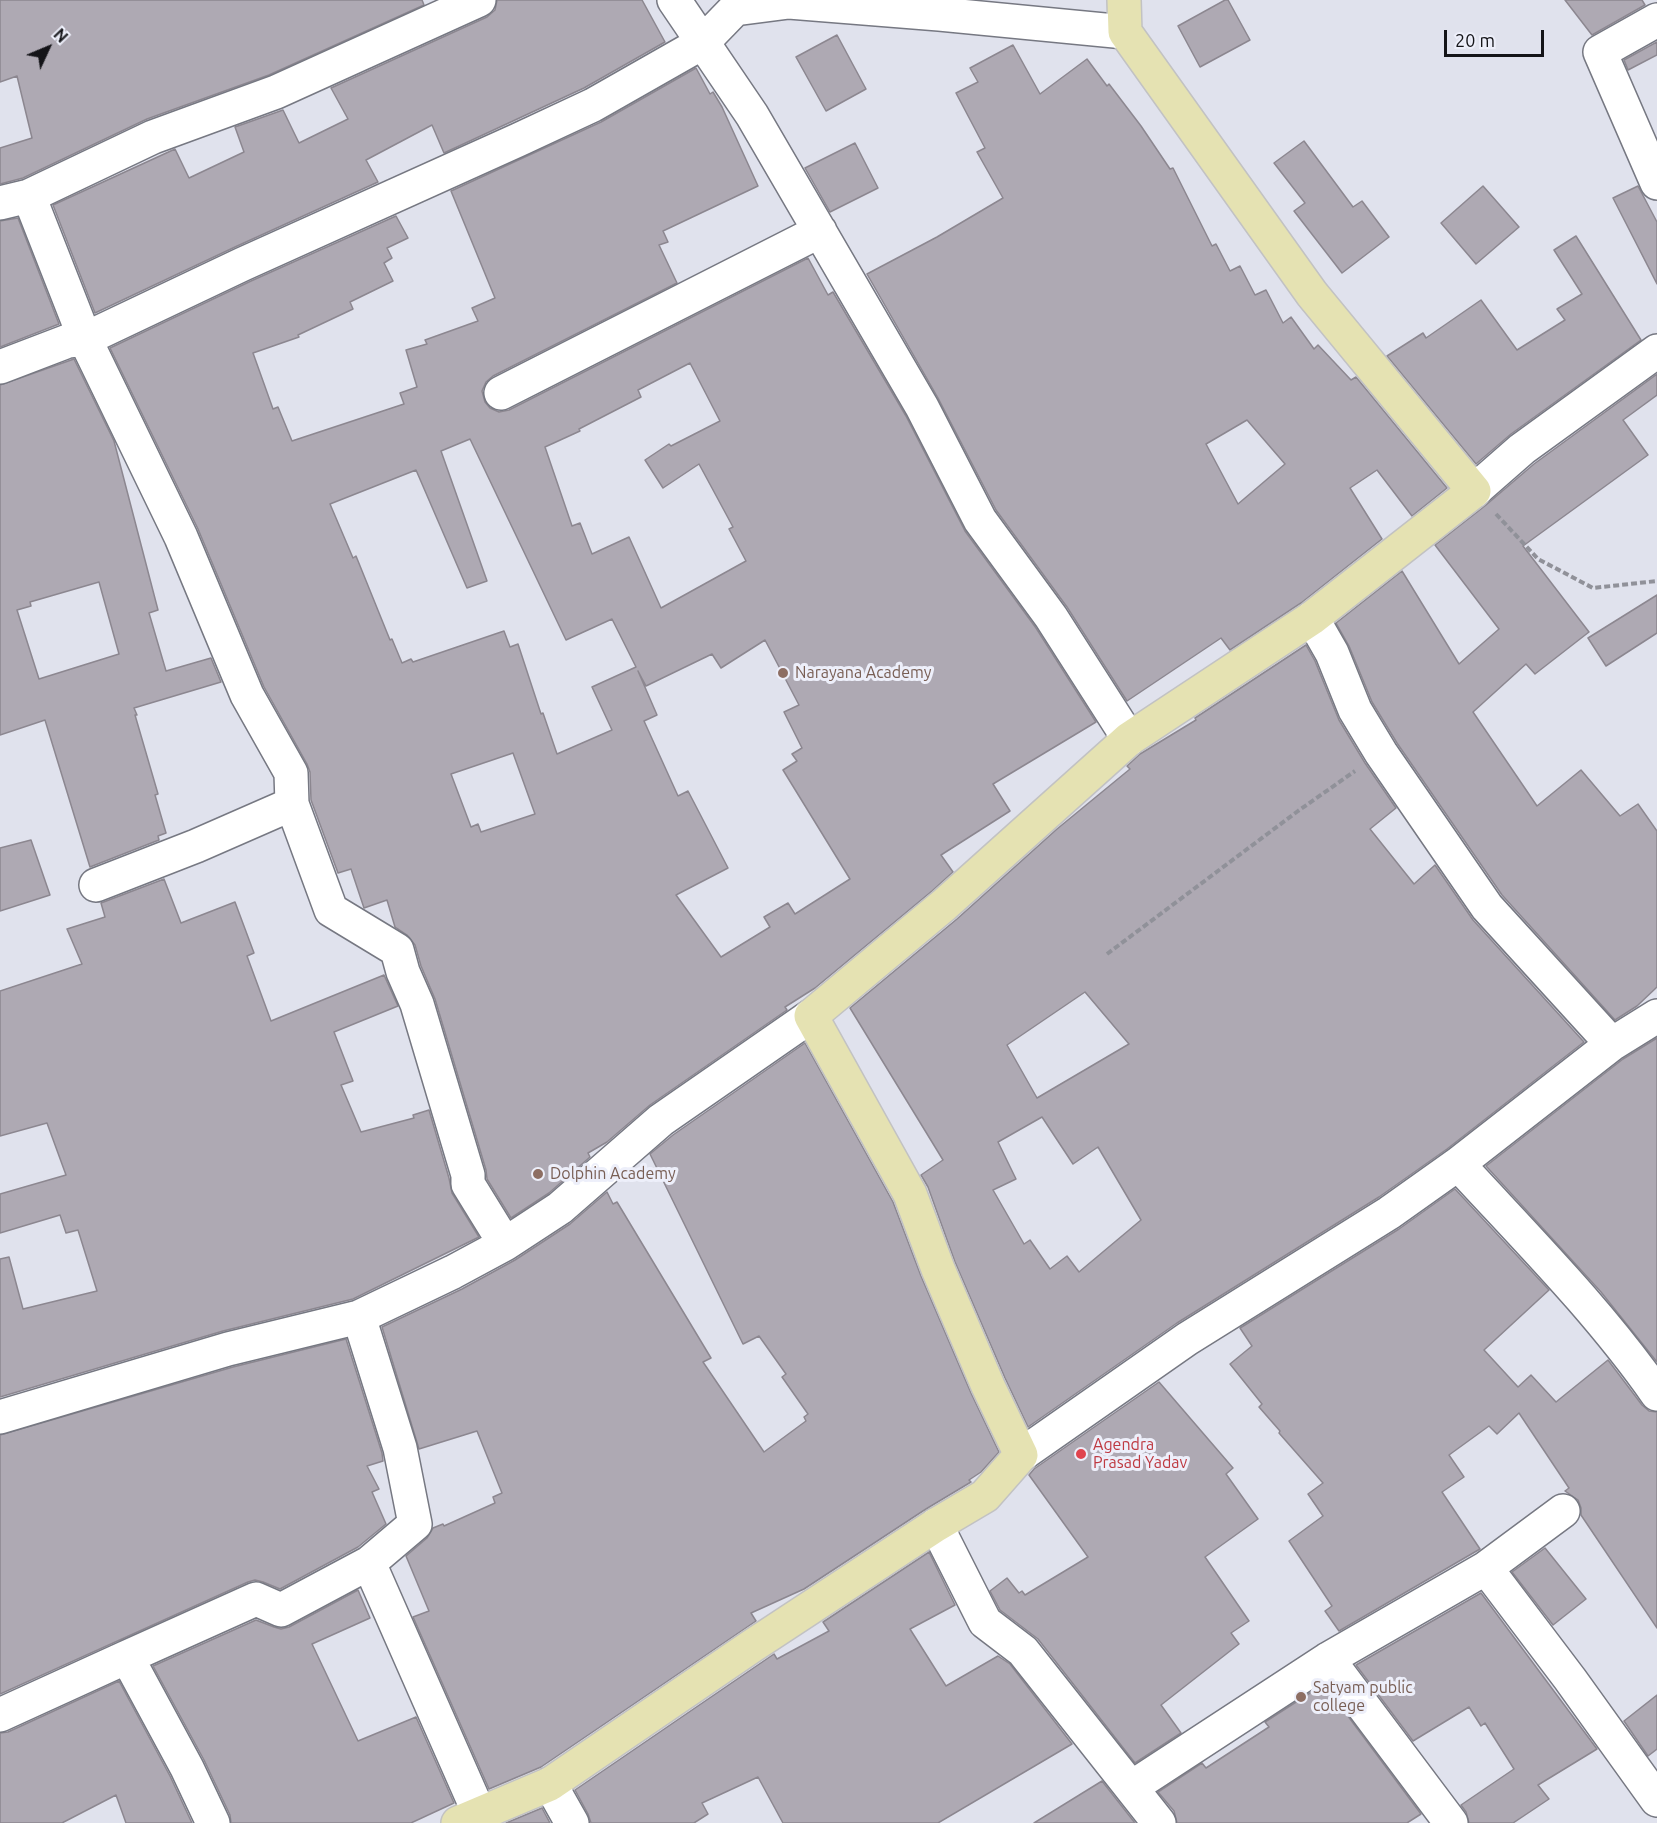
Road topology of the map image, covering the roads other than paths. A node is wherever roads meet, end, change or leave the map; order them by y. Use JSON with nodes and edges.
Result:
{"nodes":[{"id":1,"x":478,"y":0,"type":"edge"},
{"id":2,"x":674,"y":0,"type":"edge"},
{"id":3,"x":1124,"y":0,"type":"edge"},
{"id":4,"x":1657,"y":20,"type":"edge"},
{"id":5,"x":1125,"y":32,"type":"junction"},
{"id":6,"x":702,"y":43,"type":"junction"},
{"id":7,"x":1657,"y":183,"type":"edge"},
{"id":8,"x":14,"y":199,"type":"edge"},
{"id":9,"x":820,"y":231,"type":"junction"},
{"id":10,"x":85,"y":339,"type":"junction"},
{"id":11,"x":1657,"y":351,"type":"edge"},
{"id":12,"x":0,"y":367,"type":"edge"},
{"id":13,"x":501,"y":393,"type":"dead end"},
{"id":14,"x":1474,"y":490,"type":"junction"},
{"id":15,"x":1312,"y":618,"type":"junction"},
{"id":16,"x":1129,"y":739,"type":"junction"},
{"id":17,"x":292,"y":804,"type":"junction"},
{"id":18,"x":96,"y":885,"type":"dead end"},
{"id":19,"x":811,"y":1016,"type":"junction"},
{"id":20,"x":1656,"y":1019,"type":"edge"},
{"id":21,"x":1612,"y":1044,"type":"junction"},
{"id":22,"x":1458,"y":1164,"type":"junction"},
{"id":23,"x":505,"y":1244,"type":"junction"},
{"id":24,"x":359,"y":1317,"type":"junction"},
{"id":25,"x":1657,"y":1394,"type":"edge"},
{"id":26,"x":0,"y":1418,"type":"edge"},
{"id":27,"x":1021,"y":1455,"type":"junction"},
{"id":28,"x":1563,"y":1511,"type":"dead end"},
{"id":29,"x":936,"y":1525,"type":"junction"},
{"id":30,"x":369,"y":1563,"type":"junction"},
{"id":31,"x":1486,"y":1568,"type":"junction"},
{"id":32,"x":127,"y":1657,"type":"junction"},
{"id":33,"x":1328,"y":1659,"type":"junction"},
{"id":34,"x":0,"y":1715,"type":"edge"},
{"id":35,"x":550,"y":1784,"type":"junction"},
{"id":36,"x":1132,"y":1786,"type":"junction"},
{"id":37,"x":1657,"y":1800,"type":"edge"},
{"id":38,"x":468,"y":1818,"type":"edge"},
{"id":39,"x":213,"y":1823,"type":"edge"},
{"id":40,"x":572,"y":1823,"type":"edge"},
{"id":41,"x":1159,"y":1823,"type":"edge"},
{"id":42,"x":1451,"y":1823,"type":"edge"}],
"edges":[{"from":1,"to":8,"type":"street"},
{"from":2,"to":6,"type":"street"},
{"from":3,"to":5,"type":"main road"},
{"from":4,"to":7,"type":"street"},
{"from":5,"to":6,"type":"street"},
{"from":5,"to":14,"type":"main road"},
{"from":6,"to":9,"type":"street"},
{"from":6,"to":10,"type":"street"},
{"from":8,"to":10,"type":"street"},
{"from":9,"to":13,"type":"street"},
{"from":9,"to":16,"type":"street"},
{"from":10,"to":12,"type":"street"},
{"from":10,"to":17,"type":"street"},
{"from":11,"to":14,"type":"street"},
{"from":14,"to":15,"type":"main road"},
{"from":15,"to":16,"type":"main road"},
{"from":15,"to":21,"type":"street"},
{"from":16,"to":19,"type":"main road"},
{"from":17,"to":18,"type":"street"},
{"from":17,"to":23,"type":"street"},
{"from":19,"to":23,"type":"street"},
{"from":19,"to":27,"type":"main road"},
{"from":20,"to":21,"type":"street"},
{"from":21,"to":22,"type":"street"},
{"from":22,"to":25,"type":"street"},
{"from":22,"to":27,"type":"street"},
{"from":23,"to":24,"type":"street"},
{"from":24,"to":26,"type":"street"},
{"from":24,"to":30,"type":"street"},
{"from":27,"to":29,"type":"main road"},
{"from":28,"to":31,"type":"street"},
{"from":29,"to":35,"type":"main road"},
{"from":29,"to":36,"type":"street"},
{"from":30,"to":32,"type":"street"},
{"from":30,"to":38,"type":"street"},
{"from":31,"to":33,"type":"street"},
{"from":31,"to":37,"type":"street"},
{"from":32,"to":34,"type":"street"},
{"from":32,"to":39,"type":"street"},
{"from":33,"to":36,"type":"street"},
{"from":33,"to":42,"type":"street"},
{"from":35,"to":38,"type":"main road"},
{"from":35,"to":40,"type":"street"},
{"from":36,"to":41,"type":"street"}]}
